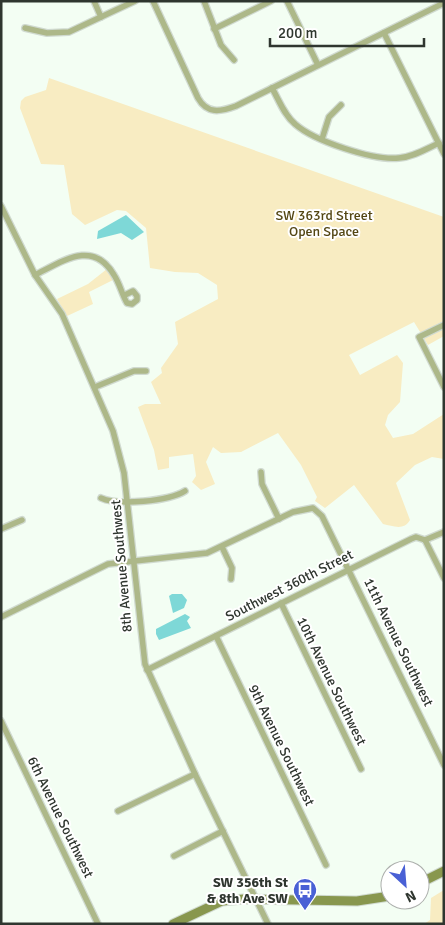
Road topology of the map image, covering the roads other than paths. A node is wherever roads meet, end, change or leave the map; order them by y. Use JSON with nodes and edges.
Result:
{"nodes":[{"id":1,"x":94,"y":1,"type":"edge"},
{"id":2,"x":135,"y":1,"type":"edge"},
{"id":3,"x":153,"y":1,"type":"edge"},
{"id":4,"x":204,"y":1,"type":"edge"},
{"id":5,"x":272,"y":1,"type":"edge"},
{"id":6,"x":287,"y":1,"type":"edge"},
{"id":7,"x":444,"y":3,"type":"edge"},
{"id":8,"x":101,"y":17,"type":"junction"},
{"id":9,"x":25,"y":28,"type":"dead end"},
{"id":10,"x":214,"y":29,"type":"junction"},
{"id":11,"x":384,"y":33,"type":"junction"},
{"id":12,"x":234,"y":60,"type":"dead end"},
{"id":13,"x":318,"y":65,"type":"junction"},
{"id":14,"x":272,"y":88,"type":"junction"},
{"id":15,"x":341,"y":105,"type":"dead end"},
{"id":16,"x":322,"y":139,"type":"junction"},
{"id":17,"x":438,"y":143,"type":"junction"},
{"id":18,"x":444,"y":154,"type":"edge"},
{"id":19,"x":1,"y":206,"type":"edge"},
{"id":20,"x":35,"y":275,"type":"junction"},
{"id":21,"x":125,"y":294,"type":"dead end"},
{"id":22,"x":444,"y":324,"type":"edge"},
{"id":23,"x":146,"y":371,"type":"dead end"},
{"id":24,"x":95,"y":387,"type":"junction"},
{"id":25,"x":444,"y":387,"type":"edge"},
{"id":26,"x":261,"y":472,"type":"dead end"},
{"id":27,"x":185,"y":491,"type":"dead end"},
{"id":28,"x":101,"y":498,"type":"dead end"},
{"id":29,"x":128,"y":502,"type":"junction"},
{"id":30,"x":279,"y":519,"type":"junction"},
{"id":31,"x":22,"y":520,"type":"dead end"},
{"id":32,"x":1,"y":530,"type":"edge"},
{"id":33,"x":444,"y":532,"type":"edge"},
{"id":34,"x":425,"y":540,"type":"junction"},
{"id":35,"x":222,"y":547,"type":"junction"},
{"id":36,"x":133,"y":560,"type":"junction"},
{"id":37,"x":349,"y":568,"type":"junction"},
{"id":38,"x":231,"y":578,"type":"dead end"},
{"id":39,"x":444,"y":578,"type":"edge"},
{"id":40,"x":281,"y":603,"type":"junction"},
{"id":41,"x":1,"y":617,"type":"edge"},
{"id":42,"x":216,"y":636,"type":"junction"},
{"id":43,"x":147,"y":670,"type":"junction"},
{"id":44,"x":1,"y":721,"type":"edge"},
{"id":45,"x":444,"y":765,"type":"edge"},
{"id":46,"x":361,"y":769,"type":"dead end"},
{"id":47,"x":195,"y":774,"type":"junction"},
{"id":48,"x":118,"y":811,"type":"dead end"},
{"id":49,"x":223,"y":831,"type":"junction"},
{"id":50,"x":174,"y":856,"type":"dead end"},
{"id":51,"x":326,"y":865,"type":"dead end"},
{"id":52,"x":444,"y":871,"type":"edge"},
{"id":53,"x":430,"y":877,"type":"edge"},
{"id":54,"x":380,"y":898,"type":"edge"},
{"id":55,"x":256,"y":899,"type":"junction"},
{"id":56,"x":98,"y":924,"type":"edge"},
{"id":57,"x":173,"y":924,"type":"edge"},
{"id":58,"x":268,"y":924,"type":"edge"}],
"edges":[{"from":1,"to":8,"type":"street"},
{"from":2,"to":8,"type":"street"},
{"from":3,"to":14,"type":"street"},
{"from":4,"to":10,"type":"street"},
{"from":5,"to":10,"type":"street"},
{"from":6,"to":13,"type":"street"},
{"from":7,"to":11,"type":"street"},
{"from":8,"to":9,"type":"street"},
{"from":10,"to":12,"type":"street"},
{"from":11,"to":13,"type":"street"},
{"from":11,"to":17,"type":"street"},
{"from":13,"to":14,"type":"street"},
{"from":14,"to":16,"type":"street"},
{"from":15,"to":16,"type":"street"},
{"from":16,"to":17,"type":"street"},
{"from":17,"to":18,"type":"street"},
{"from":19,"to":20,"type":"street","name":"8th Avenue Southwest"},
{"from":20,"to":21,"type":"street"},
{"from":20,"to":24,"type":"street","name":"8th Avenue Southwest"},
{"from":22,"to":25,"type":"street"},
{"from":23,"to":24,"type":"street"},
{"from":24,"to":29,"type":"street","name":"8th Avenue Southwest"},
{"from":26,"to":30,"type":"street"},
{"from":27,"to":29,"type":"street"},
{"from":28,"to":29,"type":"street"},
{"from":29,"to":36,"type":"street","name":"8th Avenue Southwest"},
{"from":30,"to":35,"type":"street"},
{"from":30,"to":37,"type":"street","name":"11th Avenue Southwest"},
{"from":31,"to":32,"type":"street"},
{"from":33,"to":34,"type":"street","name":"Southwest 360th Street"},
{"from":34,"to":37,"type":"street","name":"Southwest 360th Street"},
{"from":34,"to":39,"type":"street"},
{"from":35,"to":36,"type":"street"},
{"from":35,"to":38,"type":"street"},
{"from":36,"to":41,"type":"street"},
{"from":36,"to":43,"type":"street","name":"8th Avenue Southwest"},
{"from":37,"to":40,"type":"street","name":"Southwest 360th Street"},
{"from":37,"to":45,"type":"street","name":"11th Avenue Southwest"},
{"from":40,"to":42,"type":"street","name":"Southwest 360th Street"},
{"from":40,"to":46,"type":"street","name":"10th Avenue Southwest"},
{"from":42,"to":43,"type":"street","name":"Southwest 360th Street"},
{"from":42,"to":51,"type":"street","name":"9th Avenue Southwest"},
{"from":43,"to":47,"type":"street","name":"8th Avenue Southwest"},
{"from":44,"to":56,"type":"street","name":"6th Avenue Southwest"},
{"from":47,"to":48,"type":"street"},
{"from":47,"to":49,"type":"street","name":"8th Avenue Southwest"},
{"from":49,"to":50,"type":"street"},
{"from":49,"to":55,"type":"street","name":"8th Avenue Southwest"},
{"from":52,"to":53,"type":"main road"},
{"from":54,"to":55,"type":"main road"},
{"from":55,"to":57,"type":"main road"},
{"from":55,"to":58,"type":"street","name":"8th Avenue Southwest"}]}
